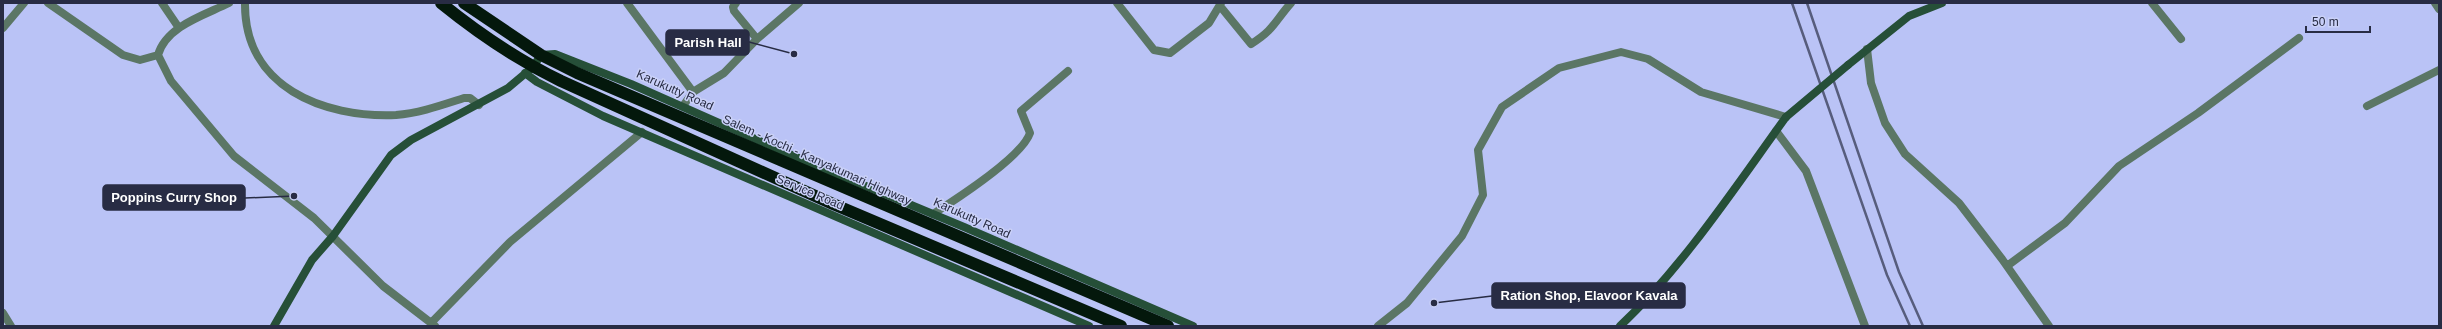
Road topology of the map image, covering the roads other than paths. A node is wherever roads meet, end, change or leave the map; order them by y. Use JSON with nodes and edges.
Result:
{"nodes":[{"id":1,"x":24,"y":3,"type":"edge"},
{"id":2,"x":48,"y":3,"type":"edge"},
{"id":3,"x":162,"y":3,"type":"edge"},
{"id":4,"x":229,"y":3,"type":"edge"},
{"id":5,"x":245,"y":3,"type":"edge"},
{"id":6,"x":441,"y":3,"type":"edge"},
{"id":7,"x":464,"y":3,"type":"edge"},
{"id":8,"x":627,"y":3,"type":"edge"},
{"id":9,"x":736,"y":3,"type":"edge"},
{"id":10,"x":799,"y":3,"type":"edge"},
{"id":11,"x":1117,"y":3,"type":"edge"},
{"id":12,"x":1290,"y":3,"type":"edge"},
{"id":13,"x":1942,"y":3,"type":"edge"},
{"id":14,"x":2152,"y":3,"type":"edge"},
{"id":15,"x":2435,"y":3,"type":"edge"},
{"id":16,"x":1221,"y":5,"type":"edge"},
{"id":17,"x":2439,"y":9,"type":"edge"},
{"id":18,"x":3,"y":28,"type":"edge"},
{"id":19,"x":179,"y":28,"type":"junction"},
{"id":20,"x":2299,"y":38,"type":"dead end"},
{"id":21,"x":757,"y":39,"type":"junction"},
{"id":22,"x":2181,"y":39,"type":"dead end"},
{"id":23,"x":1867,"y":49,"type":"junction"},
{"id":24,"x":158,"y":55,"type":"junction"},
{"id":25,"x":542,"y":55,"type":"junction"},
{"id":26,"x":529,"y":70,"type":"junction"},
{"id":27,"x":2439,"y":70,"type":"edge"},
{"id":28,"x":1068,"y":71,"type":"dead end"},
{"id":29,"x":693,"y":92,"type":"junction"},
{"id":30,"x":479,"y":105,"type":"junction"},
{"id":31,"x":683,"y":106,"type":"junction"},
{"id":32,"x":2367,"y":106,"type":"dead end"},
{"id":33,"x":1786,"y":117,"type":"junction"},
{"id":34,"x":1776,"y":131,"type":"junction"},
{"id":35,"x":642,"y":132,"type":"junction"},
{"id":36,"x":933,"y":214,"type":"junction"},
{"id":37,"x":333,"y":236,"type":"junction"},
{"id":38,"x":2007,"y":266,"type":"junction"},
{"id":39,"x":3,"y":313,"type":"edge"},
{"id":40,"x":433,"y":325,"type":"edge"},
{"id":41,"x":10,"y":326,"type":"edge"},
{"id":42,"x":274,"y":326,"type":"edge"},
{"id":43,"x":1089,"y":326,"type":"edge"},
{"id":44,"x":1121,"y":326,"type":"edge"},
{"id":45,"x":1168,"y":326,"type":"edge"},
{"id":46,"x":1194,"y":326,"type":"edge"},
{"id":47,"x":1378,"y":326,"type":"edge"},
{"id":48,"x":1620,"y":326,"type":"edge"},
{"id":49,"x":1865,"y":326,"type":"edge"},
{"id":50,"x":2049,"y":326,"type":"edge"}],
"edges":[{"from":1,"to":18,"type":"street"},
{"from":2,"to":24,"type":"street"},
{"from":3,"to":19,"type":"street"},
{"from":4,"to":19,"type":"street"},
{"from":5,"to":30,"type":"street"},
{"from":6,"to":26,"type":"highway"},
{"from":7,"to":25,"type":"highway","name":"Salem - Kochi - Kanyakumari Highway"},
{"from":8,"to":29,"type":"street"},
{"from":9,"to":21,"type":"street"},
{"from":10,"to":21,"type":"street"},
{"from":11,"to":16,"type":"street"},
{"from":12,"to":16,"type":"street"},
{"from":13,"to":23,"type":"street"},
{"from":14,"to":22,"type":"street"},
{"from":15,"to":17,"type":"street"},
{"from":19,"to":24,"type":"street"},
{"from":20,"to":38,"type":"street"},
{"from":21,"to":29,"type":"street"},
{"from":23,"to":33,"type":"street","bridge":true},
{"from":23,"to":38,"type":"street"},
{"from":24,"to":37,"type":"street"},
{"from":25,"to":26,"type":"street"},
{"from":25,"to":31,"type":"street","name":"Karukutty Road"},
{"from":25,"to":45,"type":"highway","name":"Salem - Kochi - Kanyakumari Highway"},
{"from":26,"to":30,"type":"street"},
{"from":26,"to":35,"type":"street","name":"Service Road"},
{"from":26,"to":44,"type":"highway"},
{"from":27,"to":32,"type":"street"},
{"from":28,"to":36,"type":"street"},
{"from":29,"to":31,"type":"street"},
{"from":30,"to":37,"type":"street"},
{"from":31,"to":36,"type":"street","name":"Karukutty Road"},
{"from":33,"to":34,"type":"street"},
{"from":33,"to":47,"type":"street"},
{"from":34,"to":48,"type":"street"},
{"from":34,"to":49,"type":"street"},
{"from":35,"to":40,"type":"street"},
{"from":35,"to":43,"type":"street","name":"Service Road"},
{"from":36,"to":46,"type":"street","name":"Karukutty Road"},
{"from":37,"to":40,"type":"street"},
{"from":37,"to":42,"type":"street"},
{"from":38,"to":50,"type":"street"},
{"from":39,"to":41,"type":"street"}]}
